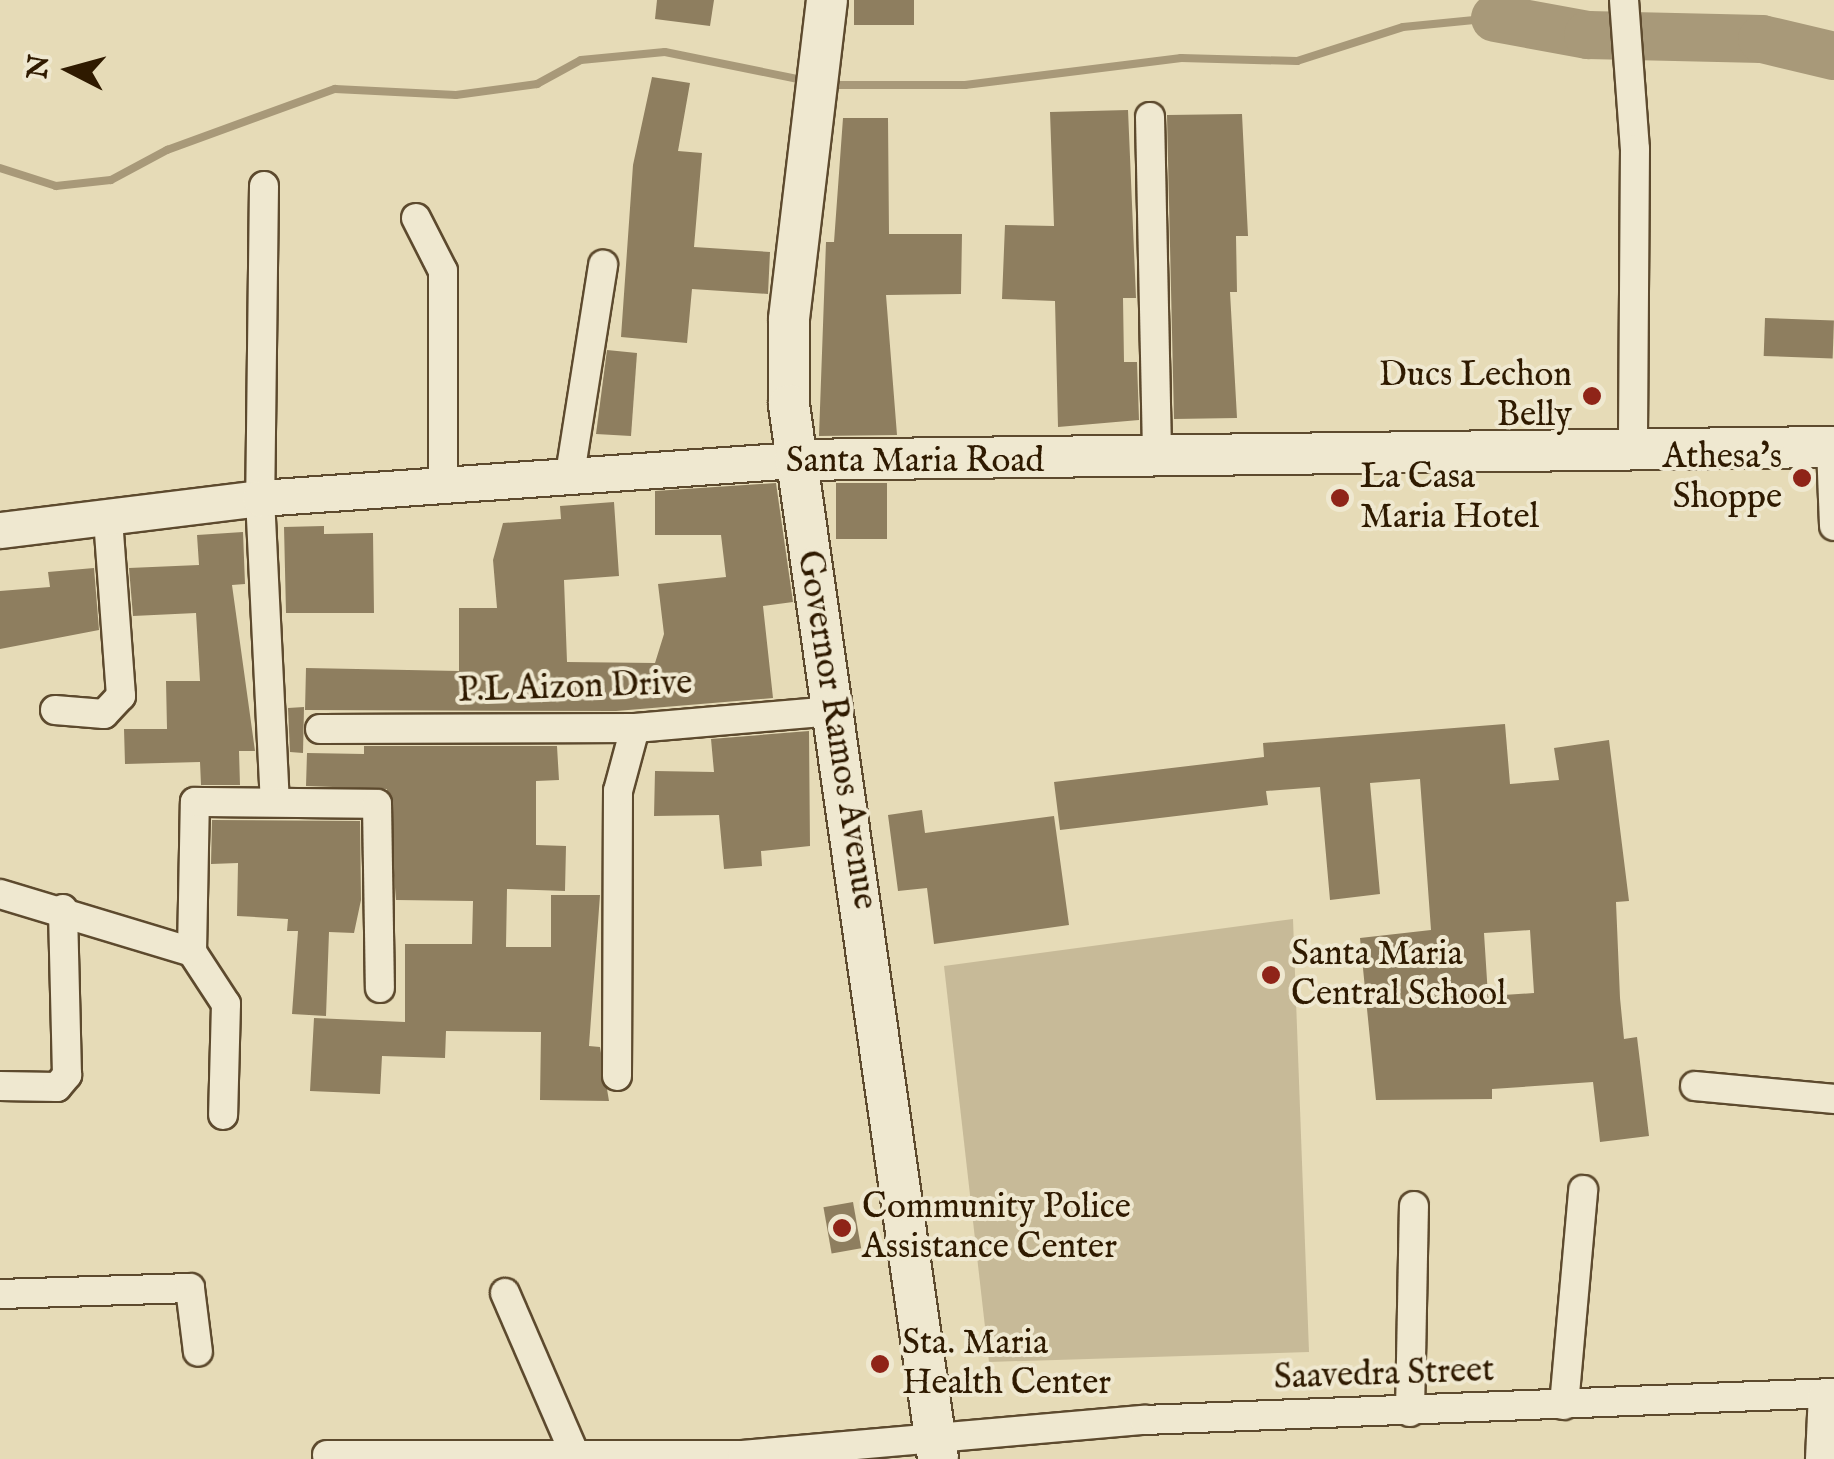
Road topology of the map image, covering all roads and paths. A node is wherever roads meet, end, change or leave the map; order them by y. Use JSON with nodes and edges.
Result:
{"nodes":[{"id":1,"x":827,"y":0,"type":"edge"},
{"id":2,"x":1624,"y":0,"type":"edge"},
{"id":3,"x":1150,"y":118,"type":"dead end"},
{"id":4,"x":264,"y":186,"type":"dead end"},
{"id":5,"x":416,"y":218,"type":"dead end"},
{"id":6,"x":603,"y":264,"type":"dead end"},
{"id":7,"x":1832,"y":447,"type":"edge"},
{"id":8,"x":1633,"y":454,"type":"junction"},
{"id":9,"x":795,"y":460,"type":"junction"},
{"id":10,"x":1157,"y":461,"type":"junction"},
{"id":11,"x":570,"y":474,"type":"junction"},
{"id":12,"x":444,"y":484,"type":"junction"},
{"id":13,"x":260,"y":498,"type":"junction"},
{"id":14,"x":108,"y":520,"type":"junction"},
{"id":15,"x":1834,"y":526,"type":"edge"},
{"id":16,"x":0,"y":530,"type":"edge"},
{"id":17,"x":55,"y":710,"type":"dead end"},
{"id":18,"x":832,"y":711,"type":"junction"},
{"id":19,"x":320,"y":728,"type":"dead end"},
{"id":20,"x":634,"y":728,"type":"junction"},
{"id":21,"x":275,"y":800,"type":"junction"},
{"id":22,"x":0,"y":894,"type":"edge"},
{"id":23,"x":64,"y":909,"type":"junction"},
{"id":24,"x":192,"y":952,"type":"junction"},
{"id":25,"x":380,"y":988,"type":"dead end"},
{"id":26,"x":617,"y":1076,"type":"dead end"},
{"id":27,"x":0,"y":1086,"type":"edge"},
{"id":28,"x":1694,"y":1086,"type":"dead end"},
{"id":29,"x":1834,"y":1099,"type":"edge"},
{"id":30,"x":223,"y":1115,"type":"dead end"},
{"id":31,"x":1583,"y":1190,"type":"dead end"},
{"id":32,"x":1414,"y":1206,"type":"dead end"},
{"id":33,"x":505,"y":1292,"type":"dead end"},
{"id":34,"x":0,"y":1294,"type":"edge"},
{"id":35,"x":198,"y":1352,"type":"dead end"},
{"id":36,"x":1829,"y":1393,"type":"edge"},
{"id":37,"x":1564,"y":1405,"type":"junction"},
{"id":38,"x":1410,"y":1412,"type":"junction"},
{"id":39,"x":937,"y":1448,"type":"edge"},
{"id":40,"x":574,"y":1450,"type":"junction"},
{"id":41,"x":328,"y":1455,"type":"dead end"},
{"id":42,"x":642,"y":1455,"type":"edge"},
{"id":43,"x":743,"y":1457,"type":"edge"},
{"id":44,"x":451,"y":1458,"type":"edge"},
{"id":45,"x":1820,"y":1459,"type":"edge"}],
"edges":[{"from":1,"to":9,"type":"main road","name":"Governor Ramos Avenue"},
{"from":2,"to":8,"type":"street"},
{"from":3,"to":10,"type":"street"},
{"from":4,"to":13,"type":"street"},
{"from":5,"to":12,"type":"street"},
{"from":6,"to":11,"type":"street"},
{"from":7,"to":8,"type":"main road","name":"Santa Maria Road"},
{"from":7,"to":15,"type":"street"},
{"from":8,"to":10,"type":"main road","name":"Santa Maria Road"},
{"from":9,"to":10,"type":"main road","name":"Santa Maria Road"},
{"from":9,"to":11,"type":"street","name":"Santa Maria Road"},
{"from":9,"to":18,"type":"main road","name":"Governor Ramos Avenue"},
{"from":11,"to":12,"type":"street","name":"Santa Maria Road"},
{"from":12,"to":13,"type":"street","name":"Santa Maria Road"},
{"from":13,"to":14,"type":"street","name":"Santa Maria Road"},
{"from":13,"to":21,"type":"street"},
{"from":14,"to":16,"type":"street","name":"Santa Maria Road"},
{"from":14,"to":17,"type":"street"},
{"from":18,"to":20,"type":"street","name":"P.L Aizon Drive"},
{"from":18,"to":39,"type":"main road","name":"Governor Ramos Avenue"},
{"from":19,"to":20,"type":"street","name":"P.L Aizon Drive"},
{"from":20,"to":26,"type":"street"},
{"from":21,"to":24,"type":"street"},
{"from":21,"to":25,"type":"street"},
{"from":22,"to":23,"type":"street"},
{"from":23,"to":24,"type":"street"},
{"from":23,"to":27,"type":"street"},
{"from":24,"to":30,"type":"street"},
{"from":28,"to":29,"type":"street"},
{"from":31,"to":37,"type":"street"},
{"from":32,"to":38,"type":"street"},
{"from":33,"to":40,"type":"street"},
{"from":34,"to":35,"type":"street"},
{"from":36,"to":37,"type":"street","name":"Saavedra Street"},
{"from":36,"to":45,"type":"street"},
{"from":37,"to":38,"type":"street","name":"Saavedra Street"},
{"from":38,"to":39,"type":"street","name":"Saavedra Street"},
{"from":39,"to":43,"type":"street","name":"Saavedra Street"},
{"from":40,"to":42,"type":"street","name":"Saavedra Street"},
{"from":40,"to":44,"type":"street","name":"Saavedra Street"},
{"from":41,"to":44,"type":"street","name":"Saavedra Street"},
{"from":42,"to":43,"type":"street","name":"Saavedra Street"}]}
